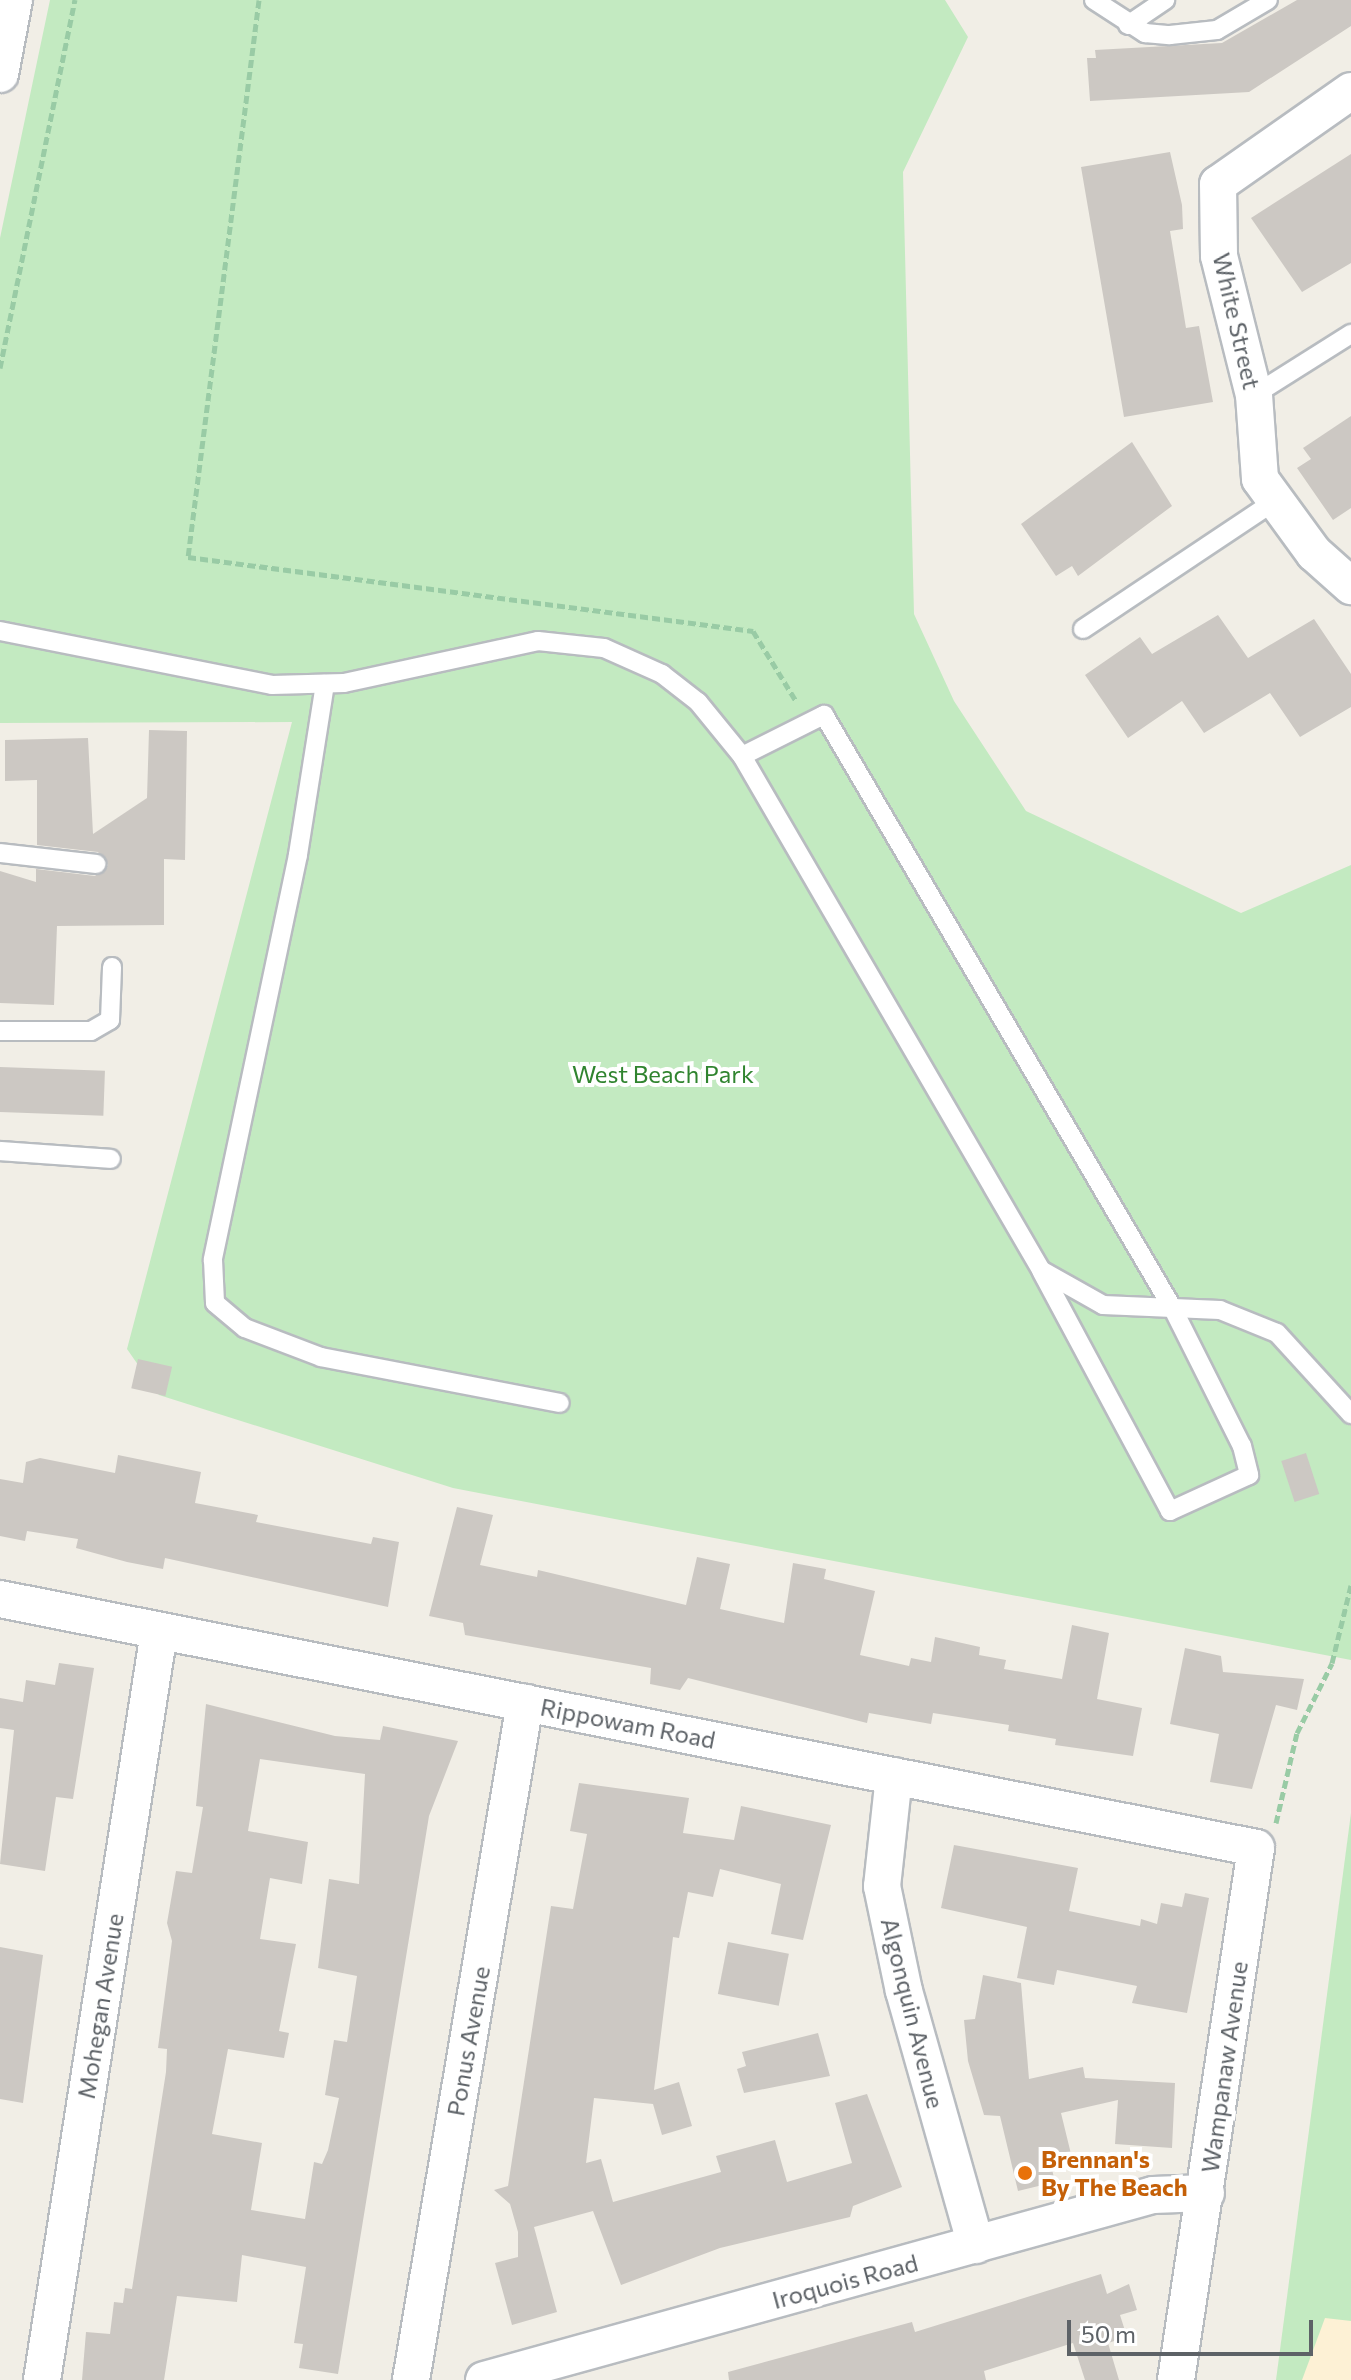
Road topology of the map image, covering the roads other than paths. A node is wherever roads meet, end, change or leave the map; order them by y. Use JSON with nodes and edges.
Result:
{"nodes":[{"id":1,"x":14,"y":0,"type":"edge"},
{"id":2,"x":1094,"y":0,"type":"edge"},
{"id":3,"x":1165,"y":0,"type":"edge"},
{"id":4,"x":1268,"y":0,"type":"edge"},
{"id":5,"x":1128,"y":25,"type":"junction"},
{"id":6,"x":0,"y":74,"type":"edge"},
{"id":7,"x":1351,"y":91,"type":"edge"},
{"id":8,"x":1351,"y":334,"type":"edge"},
{"id":9,"x":1254,"y":395,"type":"junction"},
{"id":10,"x":1272,"y":503,"type":"junction"},
{"id":11,"x":1351,"y":586,"type":"edge"},
{"id":12,"x":1083,"y":629,"type":"dead end"},
{"id":13,"x":0,"y":631,"type":"edge"},
{"id":14,"x":325,"y":684,"type":"junction"},
{"id":15,"x":742,"y":756,"type":"junction"},
{"id":16,"x":0,"y":853,"type":"edge"},
{"id":17,"x":96,"y":864,"type":"dead end"},
{"id":18,"x":112,"y":967,"type":"dead end"},
{"id":19,"x":0,"y":1031,"type":"edge"},
{"id":20,"x":0,"y":1151,"type":"edge"},
{"id":21,"x":111,"y":1159,"type":"dead end"},
{"id":22,"x":1041,"y":1270,"type":"junction"},
{"id":23,"x":1173,"y":1309,"type":"junction"},
{"id":24,"x":560,"y":1403,"type":"dead end"},
{"id":25,"x":1351,"y":1414,"type":"edge"},
{"id":26,"x":0,"y":1599,"type":"edge"},
{"id":27,"x":159,"y":1632,"type":"junction"},
{"id":28,"x":525,"y":1703,"type":"junction"},
{"id":29,"x":894,"y":1776,"type":"junction"},
{"id":30,"x":1256,"y":1848,"type":"joint"},
{"id":31,"x":1206,"y":2193,"type":"junction"},
{"id":32,"x":976,"y":2245,"type":"junction"},
{"id":33,"x":42,"y":2380,"type":"edge"},
{"id":34,"x":411,"y":2380,"type":"edge"},
{"id":35,"x":484,"y":2380,"type":"edge"},
{"id":36,"x":1176,"y":2380,"type":"edge"}],
"edges":[{"from":1,"to":6,"type":"street"},
{"from":2,"to":5,"type":"lane"},
{"from":3,"to":5,"type":"lane"},
{"from":4,"to":5,"type":"lane"},
{"from":7,"to":9,"type":"street","name":"White Street"},
{"from":8,"to":9,"type":"lane"},
{"from":9,"to":10,"type":"street","name":"White Street"},
{"from":10,"to":11,"type":"street","name":"White Street"},
{"from":10,"to":12,"type":"lane"},
{"from":13,"to":14,"type":"lane"},
{"from":14,"to":15,"type":"lane"},
{"from":14,"to":24,"type":"lane"},
{"from":15,"to":22,"type":"lane"},
{"from":15,"to":23,"type":"lane"},
{"from":16,"to":17,"type":"lane"},
{"from":18,"to":19,"type":"lane"},
{"from":20,"to":21,"type":"lane"},
{"from":22,"to":23,"type":"lane"},
{"from":22,"to":23,"type":"lane"},
{"from":23,"to":25,"type":"lane"},
{"from":26,"to":27,"type":"street","name":"Rippowam Road"},
{"from":27,"to":28,"type":"street","name":"Rippowam Road"},
{"from":27,"to":33,"type":"street","name":"Mohegan Avenue"},
{"from":28,"to":29,"type":"street","name":"Rippowam Road"},
{"from":28,"to":34,"type":"street","name":"Ponus Avenue"},
{"from":29,"to":30,"type":"street","name":"Rippowam Road"},
{"from":29,"to":32,"type":"street","name":"Algonquin Avenue"},
{"from":30,"to":31,"type":"street","name":"Wampanaw Avenue"},
{"from":31,"to":32,"type":"street","name":"Iroquois Road"},
{"from":31,"to":36,"type":"street","name":"Wampanaw Avenue"},
{"from":32,"to":35,"type":"street","name":"Iroquois Road"}]}
